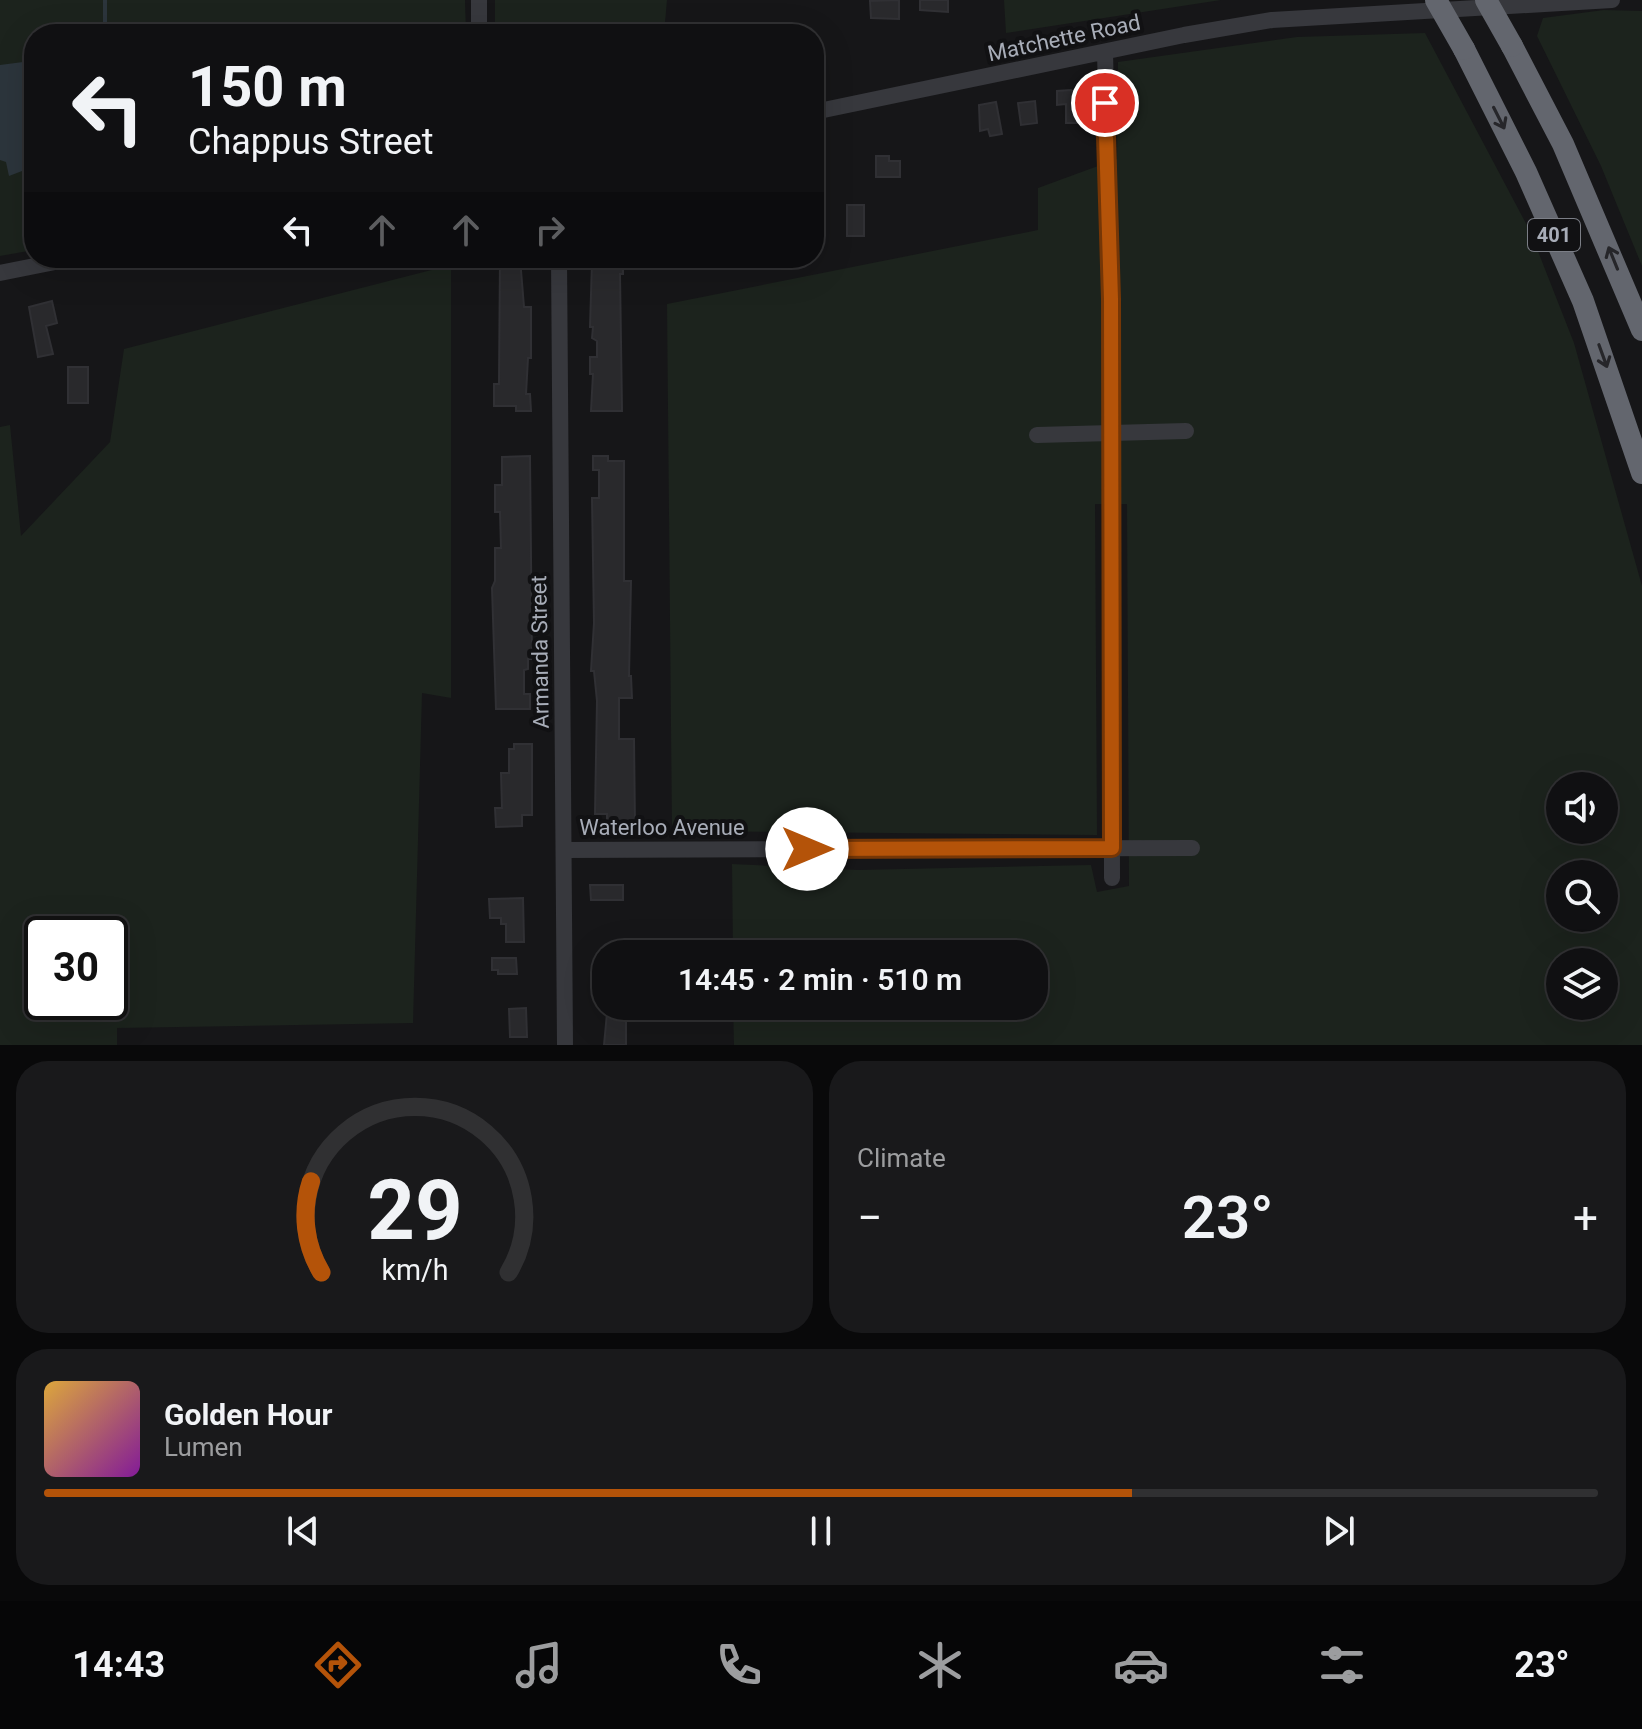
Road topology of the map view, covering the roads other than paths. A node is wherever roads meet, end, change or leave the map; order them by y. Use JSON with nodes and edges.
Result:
{"nodes":[{"id":1,"x":479,"y":0,"type":"edge"},
{"id":2,"x":1436,"y":0,"type":"edge"},
{"id":3,"x":1486,"y":0,"type":"edge"},
{"id":4,"x":1612,"y":0,"type":"edge"},
{"id":5,"x":479,"y":24,"type":"edge"},
{"id":6,"x":1105,"y":52,"type":"junction"},
{"id":7,"x":824,"y":110,"type":"edge"},
{"id":8,"x":25,"y":268,"type":"edge"},
{"id":9,"x":559,"y":268,"type":"edge"},
{"id":10,"x":0,"y":273,"type":"edge"},
{"id":11,"x":1642,"y":330,"type":"edge"},
{"id":12,"x":1186,"y":431,"type":"dead end"},
{"id":13,"x":1110,"y":433,"type":"junction"},
{"id":14,"x":1037,"y":435,"type":"dead end"},
{"id":15,"x":1642,"y":473,"type":"edge"},
{"id":16,"x":1112,"y":848,"type":"junction"},
{"id":17,"x":1192,"y":848,"type":"dead end"},
{"id":18,"x":564,"y":850,"type":"junction"},
{"id":19,"x":1112,"y":878,"type":"dead end"},
{"id":20,"x":565,"y":1045,"type":"edge"}],
"edges":[{"from":1,"to":5,"type":"street"},
{"from":2,"to":15,"type":"highway","number":"401","one_way":true,"bridge":true},
{"from":11,"to":3,"type":"highway","number":"401","one_way":true,"bridge":true},
{"from":4,"to":6,"type":"street","name":"Matchette Road"},
{"from":6,"to":7,"type":"street","name":"Matchette Road"},
{"from":6,"to":13,"type":"street"},
{"from":8,"to":10,"type":"street"},
{"from":9,"to":18,"type":"street","name":"Armanda Street"},
{"from":12,"to":13,"type":"street"},
{"from":13,"to":14,"type":"street"},
{"from":13,"to":16,"type":"street"},
{"from":16,"to":17,"type":"street","name":"Waterloo Avenue"},
{"from":16,"to":18,"type":"street","name":"Waterloo Avenue"},
{"from":16,"to":19,"type":"street"},
{"from":18,"to":20,"type":"street","name":"Armanda Street"}]}
